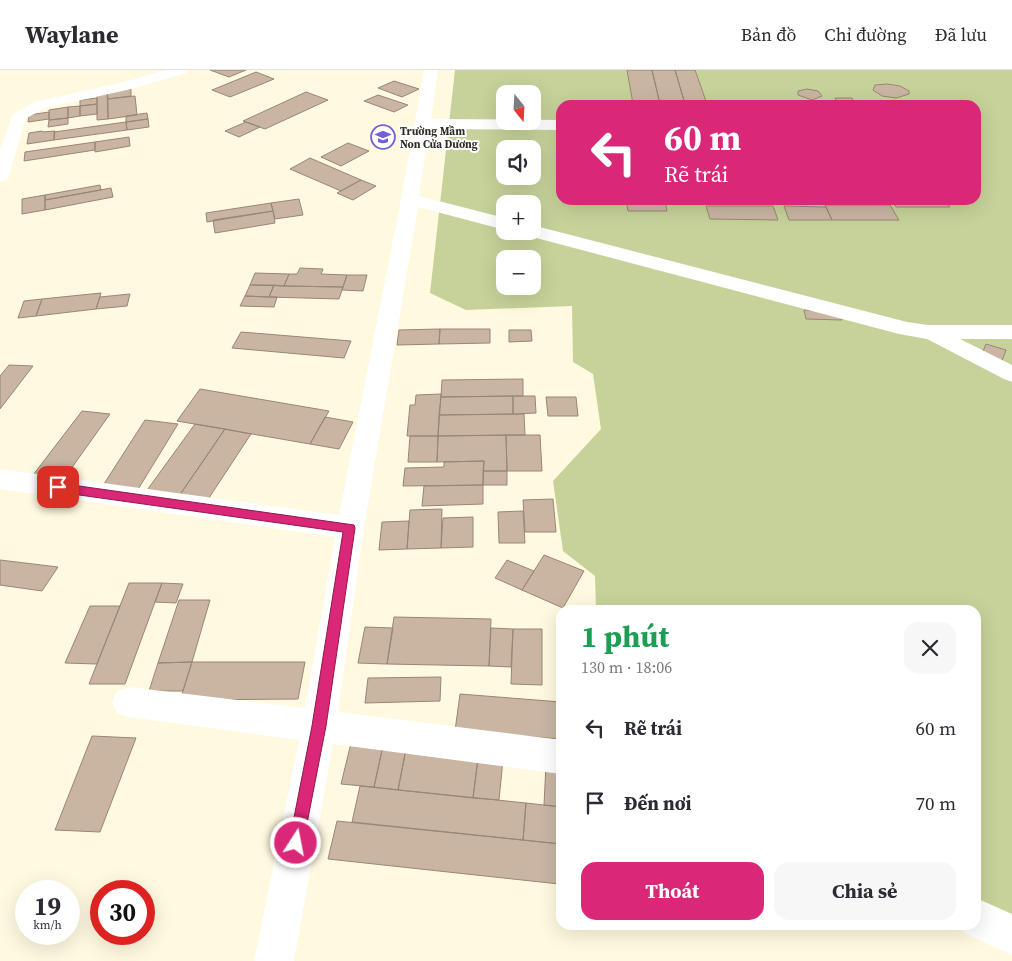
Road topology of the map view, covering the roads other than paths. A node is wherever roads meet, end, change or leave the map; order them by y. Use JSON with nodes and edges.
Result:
{"nodes":[{"id":1,"x":181,"y":70,"type":"edge"},
{"id":2,"x":431,"y":70,"type":"edge"},
{"id":3,"x":150,"y":75,"type":"edge"},
{"id":4,"x":421,"y":124,"type":"junction"},
{"id":5,"x":556,"y":125,"type":"edge"},
{"id":6,"x":0,"y":178,"type":"edge"},
{"id":7,"x":410,"y":199,"type":"junction"},
{"id":8,"x":496,"y":222,"type":"edge"},
{"id":9,"x":541,"y":233,"type":"edge"},
{"id":10,"x":928,"y":332,"type":"junction"},
{"id":11,"x":1012,"y":332,"type":"edge"},
{"id":12,"x":1012,"y":374,"type":"edge"},
{"id":13,"x":0,"y":479,"type":"edge"},
{"id":14,"x":350,"y":528,"type":"junction"},
{"id":15,"x":129,"y":702,"type":"dead end"},
{"id":16,"x":319,"y":726,"type":"junction"},
{"id":17,"x":556,"y":756,"type":"edge"},
{"id":18,"x":981,"y":920,"type":"edge"},
{"id":19,"x":1012,"y":935,"type":"edge"},
{"id":20,"x":274,"y":961,"type":"edge"}],
"edges":[{"from":1,"to":3,"type":"street"},
{"from":2,"to":4,"type":"street"},
{"from":3,"to":6,"type":"street"},
{"from":4,"to":5,"type":"street"},
{"from":4,"to":7,"type":"street"},
{"from":7,"to":8,"type":"street"},
{"from":7,"to":14,"type":"street"},
{"from":9,"to":10,"type":"street"},
{"from":10,"to":11,"type":"street"},
{"from":10,"to":12,"type":"street"},
{"from":13,"to":14,"type":"street"},
{"from":14,"to":16,"type":"street"},
{"from":15,"to":16,"type":"street"},
{"from":16,"to":17,"type":"street"},
{"from":16,"to":20,"type":"street"},
{"from":18,"to":19,"type":"street"}]}
